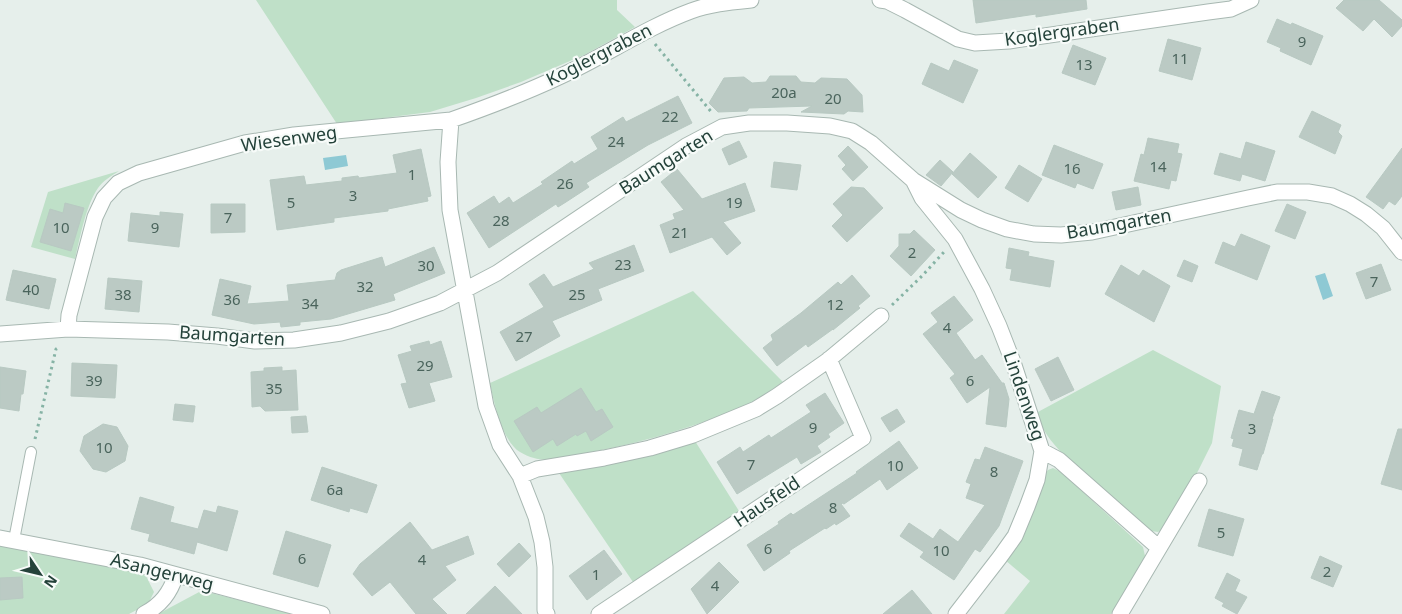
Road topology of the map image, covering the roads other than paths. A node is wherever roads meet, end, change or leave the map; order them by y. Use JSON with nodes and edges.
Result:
{"nodes":[{"id":1,"x":751,"y":0,"type":"edge"},
{"id":2,"x":880,"y":0,"type":"edge"},
{"id":3,"x":1251,"y":0,"type":"edge"},
{"id":4,"x":451,"y":120,"type":"junction"},
{"id":5,"x":913,"y":180,"type":"junction"},
{"id":6,"x":1402,"y":252,"type":"edge"},
{"id":7,"x":465,"y":291,"type":"junction"},
{"id":8,"x":881,"y":316,"type":"road end"},
{"id":9,"x":68,"y":329,"type":"junction"},
{"id":10,"x":0,"y":334,"type":"edge"},
{"id":11,"x":829,"y":359,"type":"junction"},
{"id":12,"x":1042,"y":451,"type":"junction"},
{"id":13,"x":31,"y":452,"type":"road end"},
{"id":14,"x":520,"y":476,"type":"junction"},
{"id":15,"x":1198,"y":481,"type":"dead end"},
{"id":16,"x":7,"y":539,"type":"edge"},
{"id":17,"x":1159,"y":548,"type":"junction"},
{"id":18,"x":176,"y":575,"type":"junction"},
{"id":19,"x":144,"y":614,"type":"edge"},
{"id":20,"x":322,"y":614,"type":"edge"},
{"id":21,"x":547,"y":614,"type":"edge"},
{"id":22,"x":599,"y":614,"type":"edge"},
{"id":23,"x":956,"y":614,"type":"edge"},
{"id":24,"x":1120,"y":614,"type":"edge"}],
"edges":[{"from":1,"to":4,"type":"street","name":"Koglergraben"},
{"from":2,"to":3,"type":"street","name":"Koglergraben"},
{"from":4,"to":7,"type":"street"},
{"from":4,"to":9,"type":"street","name":"Wiesenweg"},
{"from":5,"to":6,"type":"street","name":"Baumgarten"},
{"from":5,"to":7,"type":"street","name":"Baumgarten"},
{"from":5,"to":12,"type":"street","name":"Lindenweg"},
{"from":7,"to":9,"type":"street","name":"Baumgarten"},
{"from":7,"to":14,"type":"street"},
{"from":8,"to":11,"type":"street"},
{"from":9,"to":10,"type":"street","name":"Baumgarten"},
{"from":11,"to":14,"type":"street"},
{"from":11,"to":22,"type":"street","name":"Hausfeld"},
{"from":12,"to":17,"type":"street"},
{"from":12,"to":23,"type":"street","name":"Lindenweg"},
{"from":13,"to":16,"type":"lane"},
{"from":14,"to":21,"type":"street"},
{"from":15,"to":17,"type":"street"},
{"from":16,"to":18,"type":"street","name":"Asangerweg"},
{"from":17,"to":24,"type":"street"},
{"from":18,"to":19,"type":"street"},
{"from":18,"to":20,"type":"street","name":"Asangerweg"}]}
